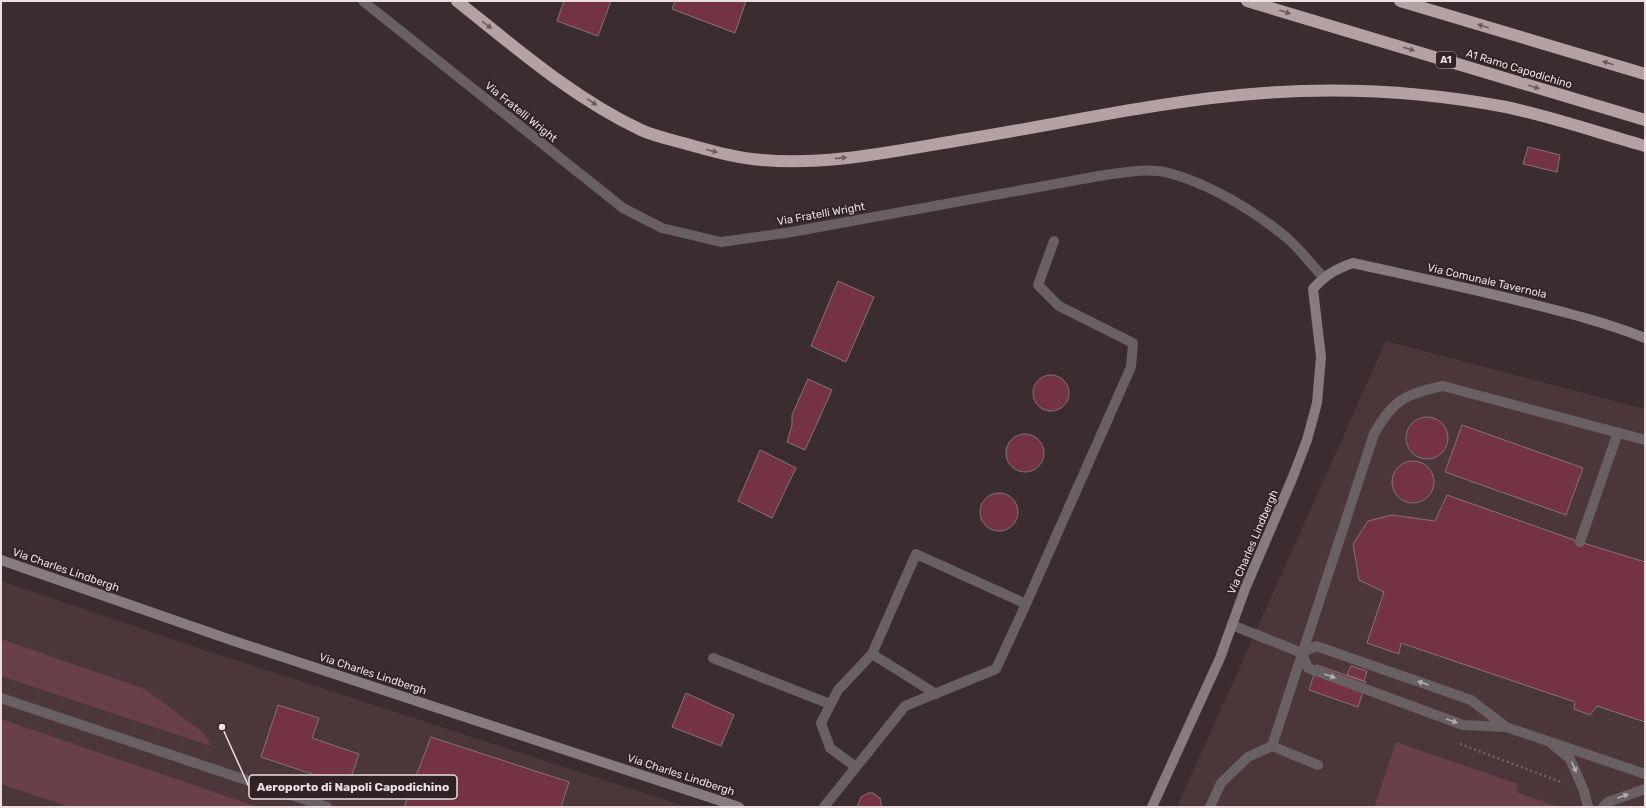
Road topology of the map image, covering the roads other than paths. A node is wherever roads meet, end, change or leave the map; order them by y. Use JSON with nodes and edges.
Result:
{"nodes":[{"id":1,"x":363,"y":1,"type":"edge"},
{"id":2,"x":457,"y":1,"type":"edge"},
{"id":3,"x":1247,"y":1,"type":"edge"},
{"id":4,"x":1400,"y":1,"type":"edge"},
{"id":5,"x":1645,"y":74,"type":"edge"},
{"id":6,"x":1645,"y":120,"type":"edge"},
{"id":7,"x":1645,"y":146,"type":"edge"},
{"id":8,"x":1054,"y":242,"type":"dead end"},
{"id":9,"x":1323,"y":277,"type":"junction"},
{"id":10,"x":1645,"y":338,"type":"edge"},
{"id":11,"x":1618,"y":432,"type":"junction"},
{"id":12,"x":1645,"y":440,"type":"edge"},
{"id":13,"x":1580,"y":542,"type":"dead end"},
{"id":14,"x":1,"y":560,"type":"edge"},
{"id":15,"x":1026,"y":604,"type":"junction"},
{"id":16,"x":1232,"y":625,"type":"junction"},
{"id":17,"x":1302,"y":653,"type":"junction"},
{"id":18,"x":872,"y":654,"type":"junction"},
{"id":19,"x":713,"y":658,"type":"dead end"},
{"id":20,"x":936,"y":694,"type":"junction"},
{"id":21,"x":1,"y":698,"type":"edge"},
{"id":22,"x":830,"y":704,"type":"junction"},
{"id":23,"x":1506,"y":727,"type":"junction"},
{"id":24,"x":1547,"y":740,"type":"junction"},
{"id":25,"x":1272,"y":746,"type":"junction"},
{"id":26,"x":1318,"y":766,"type":"dead end"},
{"id":27,"x":856,"y":767,"type":"junction"},
{"id":28,"x":1645,"y":774,"type":"edge"},
{"id":29,"x":1645,"y":789,"type":"edge"},
{"id":30,"x":327,"y":807,"type":"edge"},
{"id":31,"x":739,"y":807,"type":"edge"},
{"id":32,"x":824,"y":807,"type":"edge"},
{"id":33,"x":1152,"y":807,"type":"edge"},
{"id":34,"x":1210,"y":807,"type":"edge"},
{"id":35,"x":1588,"y":807,"type":"edge"},
{"id":36,"x":1603,"y":807,"type":"edge"}],
"edges":[{"from":1,"to":9,"type":"street","name":"Via Fratelli Wright"},
{"from":2,"to":7,"type":"highway","one_way":true},
{"from":3,"to":6,"type":"highway","name":"A1 Ramo Capodichino","number":"A1","one_way":true},
{"from":5,"to":4,"type":"highway","one_way":true},
{"from":8,"to":15,"type":"street"},
{"from":9,"to":10,"type":"street","name":"Via Comunale Tavernola"},
{"from":9,"to":16,"type":"street","name":"Via Charles Lindbergh"},
{"from":11,"to":12,"type":"street"},
{"from":11,"to":13,"type":"street"},
{"from":11,"to":17,"type":"street"},
{"from":14,"to":31,"type":"street","name":"Via Charles Lindbergh"},
{"from":15,"to":18,"type":"street"},
{"from":15,"to":20,"type":"street"},
{"from":16,"to":17,"type":"street"},
{"from":16,"to":33,"type":"street","name":"Via Charles Lindbergh"},
{"from":23,"to":17,"type":"street","one_way":true},
{"from":17,"to":23,"type":"street","one_way":true},
{"from":17,"to":25,"type":"street"},
{"from":18,"to":20,"type":"street"},
{"from":18,"to":22,"type":"street"},
{"from":19,"to":22,"type":"street"},
{"from":20,"to":27,"type":"street"},
{"from":21,"to":30,"type":"street"},
{"from":22,"to":27,"type":"street"},
{"from":23,"to":24,"type":"street"},
{"from":24,"to":28,"type":"street"},
{"from":24,"to":35,"type":"street","one_way":true},
{"from":25,"to":26,"type":"street"},
{"from":25,"to":34,"type":"street"},
{"from":27,"to":32,"type":"street"},
{"from":36,"to":29,"type":"street","one_way":true}]}
